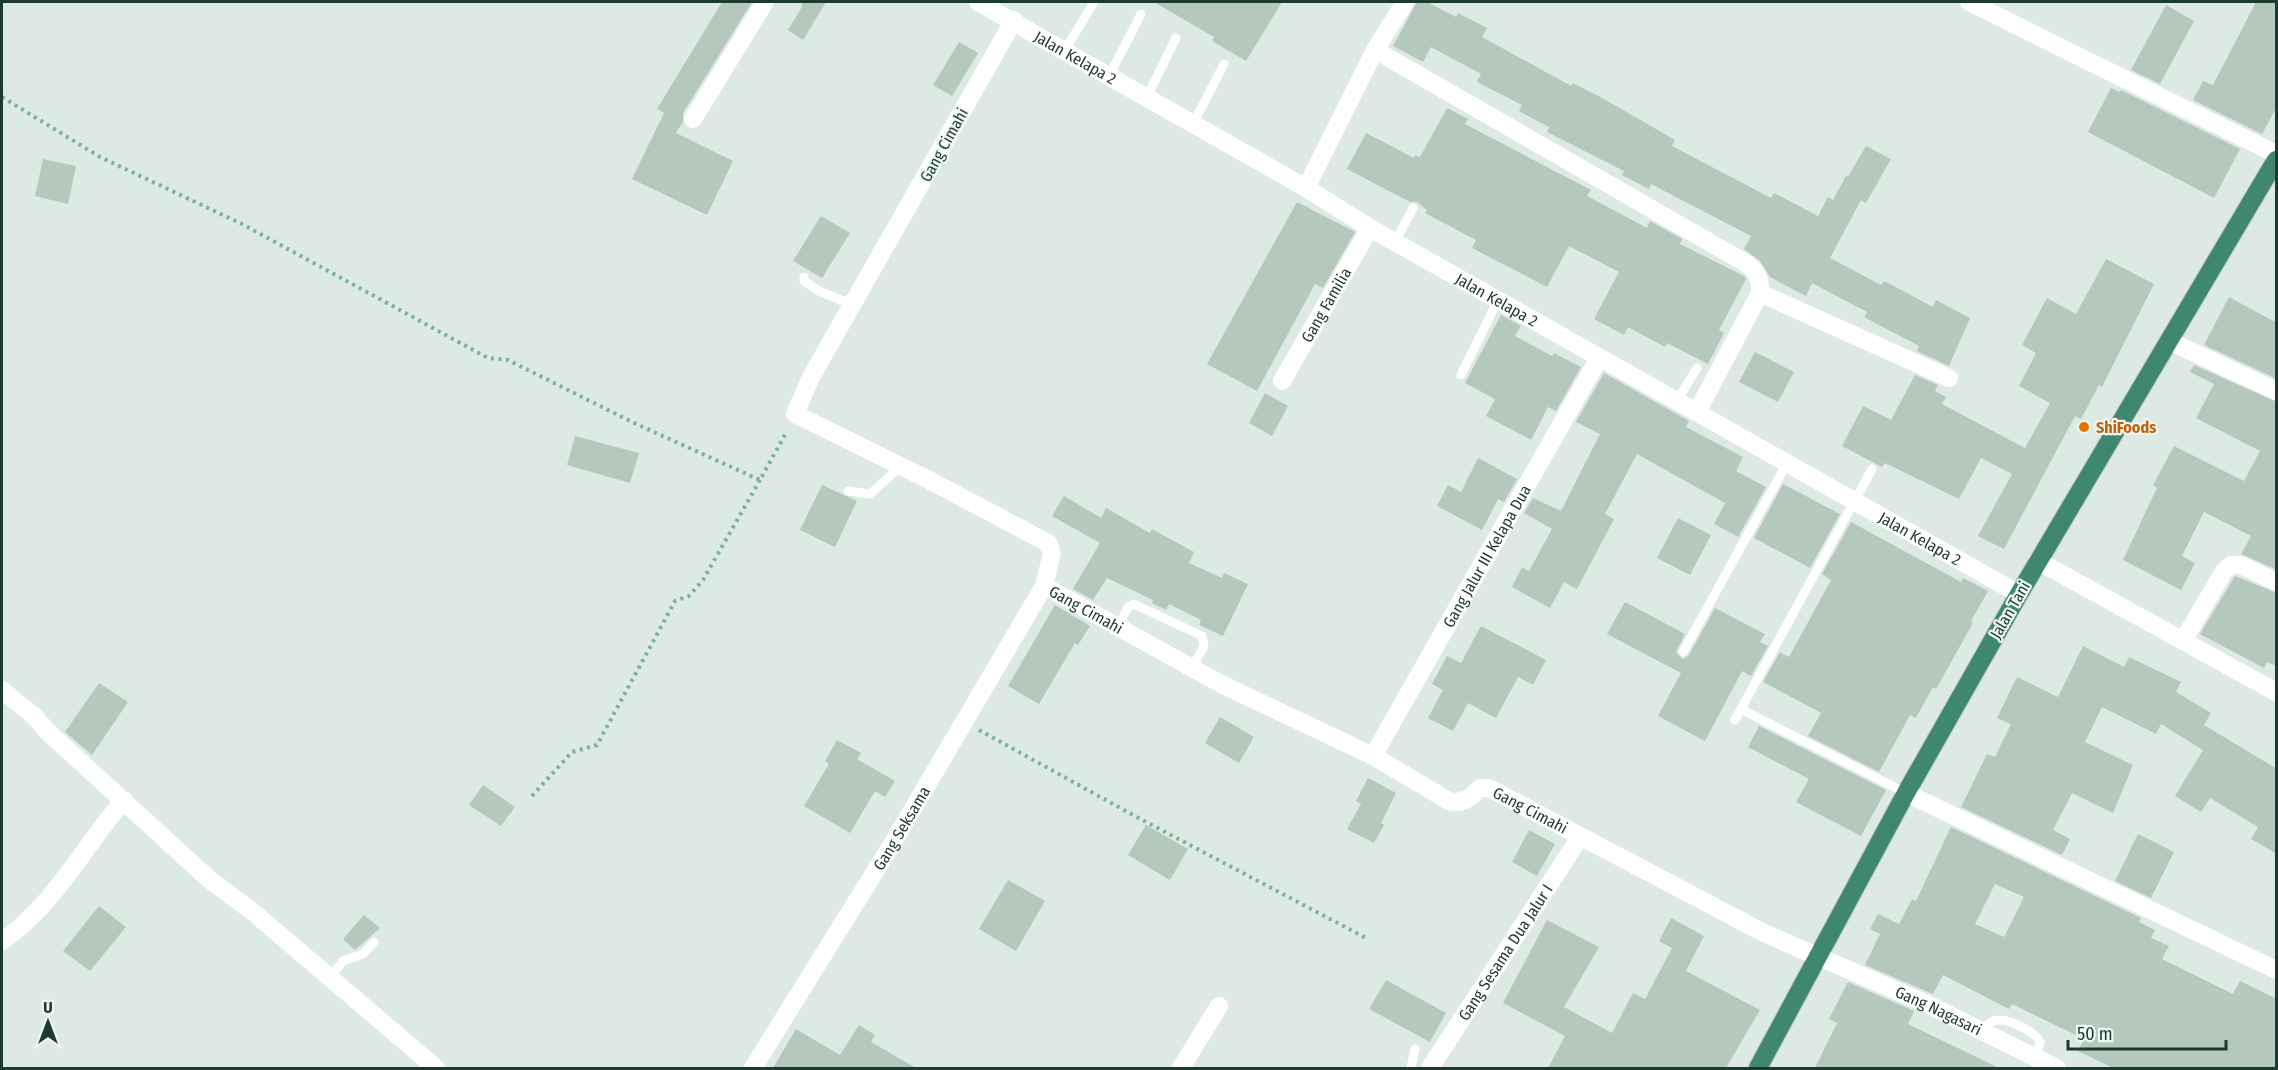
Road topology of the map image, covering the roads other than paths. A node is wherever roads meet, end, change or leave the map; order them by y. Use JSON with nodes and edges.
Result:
{"nodes":[{"id":1,"x":765,"y":2,"type":"edge"},
{"id":2,"x":978,"y":2,"type":"edge"},
{"id":3,"x":1094,"y":2,"type":"edge"},
{"id":4,"x":1405,"y":2,"type":"edge"},
{"id":5,"x":1969,"y":2,"type":"edge"},
{"id":6,"x":1141,"y":14,"type":"dead end"},
{"id":7,"x":1014,"y":20,"type":"junction"},
{"id":8,"x":1176,"y":38,"type":"dead end"},
{"id":9,"x":1065,"y":50,"type":"junction"},
{"id":10,"x":1375,"y":50,"type":"junction"},
{"id":11,"x":1224,"y":64,"type":"dead end"},
{"id":12,"x":1109,"y":76,"type":"junction"},
{"id":13,"x":1147,"y":97,"type":"junction"},
{"id":14,"x":693,"y":119,"type":"dead end"},
{"id":15,"x":1193,"y":124,"type":"junction"},
{"id":16,"x":2277,"y":154,"type":"edge"},
{"id":17,"x":2277,"y":160,"type":"edge"},
{"id":18,"x":1306,"y":188,"type":"junction"},
{"id":19,"x":1413,"y":208,"type":"dead end"},
{"id":20,"x":1370,"y":228,"type":"junction"},
{"id":21,"x":1395,"y":242,"type":"junction"},
{"id":22,"x":804,"y":277,"type":"dead end"},
{"id":23,"x":1760,"y":292,"type":"junction"},
{"id":24,"x":1498,"y":300,"type":"junction"},
{"id":25,"x":853,"y":305,"type":"junction"},
{"id":26,"x":2169,"y":341,"type":"junction"},
{"id":27,"x":1599,"y":358,"type":"junction"},
{"id":28,"x":1697,"y":368,"type":"dead end"},
{"id":29,"x":1461,"y":375,"type":"dead end"},
{"id":30,"x":1949,"y":378,"type":"dead end"},
{"id":31,"x":1282,"y":381,"type":"dead end"},
{"id":32,"x":2277,"y":391,"type":"edge"},
{"id":33,"x":1677,"y":401,"type":"junction"},
{"id":34,"x":1697,"y":412,"type":"junction"},
{"id":35,"x":1787,"y":463,"type":"junction"},
{"id":36,"x":900,"y":467,"type":"junction"},
{"id":37,"x":1872,"y":469,"type":"dead end"},
{"id":38,"x":848,"y":491,"type":"dead end"},
{"id":39,"x":1855,"y":501,"type":"junction"},
{"id":40,"x":2038,"y":561,"type":"junction"},
{"id":41,"x":2277,"y":582,"type":"edge"},
{"id":42,"x":1044,"y":586,"type":"junction"},
{"id":43,"x":2019,"y":594,"type":"junction"},
{"id":44,"x":1118,"y":626,"type":"junction"},
{"id":45,"x":2183,"y":641,"type":"junction"},
{"id":46,"x":1683,"y":652,"type":"dead end"},
{"id":47,"x":1192,"y":668,"type":"junction"},
{"id":48,"x":2,"y":690,"type":"edge"},
{"id":49,"x":2277,"y":692,"type":"edge"},
{"id":50,"x":1742,"y":709,"type":"junction"},
{"id":51,"x":1735,"y":720,"type":"dead end"},
{"id":52,"x":1373,"y":756,"type":"junction"},
{"id":53,"x":1906,"y":793,"type":"junction"},
{"id":54,"x":124,"y":800,"type":"junction"},
{"id":55,"x":1580,"y":837,"type":"junction"},
{"id":56,"x":2,"y":941,"type":"edge"},
{"id":57,"x":374,"y":942,"type":"dead end"},
{"id":58,"x":1818,"y":958,"type":"junction"},
{"id":59,"x":2277,"y":970,"type":"edge"},
{"id":60,"x":330,"y":978,"type":"junction"},
{"id":61,"x":1219,"y":1006,"type":"dead end"},
{"id":62,"x":1415,"y":1049,"type":"dead end"},
{"id":63,"x":436,"y":1068,"type":"edge"},
{"id":64,"x":753,"y":1068,"type":"edge"},
{"id":65,"x":1181,"y":1068,"type":"edge"},
{"id":66,"x":1410,"y":1068,"type":"edge"},
{"id":67,"x":1430,"y":1068,"type":"edge"},
{"id":68,"x":1758,"y":1068,"type":"edge"},
{"id":69,"x":2056,"y":1068,"type":"edge"}],
"edges":[{"from":1,"to":14,"type":"street"},
{"from":2,"to":7,"type":"street","name":"Jalan Kelapa 2"},
{"from":3,"to":9,"type":"lane"},
{"from":4,"to":10,"type":"street"},
{"from":5,"to":16,"type":"street"},
{"from":6,"to":12,"type":"lane"},
{"from":7,"to":9,"type":"street","name":"Jalan Kelapa 2"},
{"from":7,"to":25,"type":"street","name":"Gang Cimahi"},
{"from":8,"to":13,"type":"lane"},
{"from":9,"to":12,"type":"street","name":"Jalan Kelapa 2"},
{"from":10,"to":18,"type":"street"},
{"from":10,"to":23,"type":"street"},
{"from":11,"to":15,"type":"lane"},
{"from":12,"to":13,"type":"street","name":"Jalan Kelapa 2"},
{"from":13,"to":15,"type":"street","name":"Jalan Kelapa 2"},
{"from":15,"to":18,"type":"street","name":"Jalan Kelapa 2"},
{"from":17,"to":26,"type":"highway","name":"Jalan Tani"},
{"from":18,"to":20,"type":"street","name":"Jalan Kelapa 2"},
{"from":19,"to":21,"type":"lane"},
{"from":20,"to":21,"type":"street","name":"Jalan Kelapa 2"},
{"from":20,"to":31,"type":"street","name":"Gang Familia"},
{"from":21,"to":24,"type":"street","name":"Jalan Kelapa 2"},
{"from":22,"to":25,"type":"lane"},
{"from":23,"to":30,"type":"street"},
{"from":23,"to":34,"type":"street"},
{"from":24,"to":27,"type":"street","name":"Jalan Kelapa 2"},
{"from":24,"to":29,"type":"lane"},
{"from":25,"to":36,"type":"street","name":"Gang Cimahi"},
{"from":26,"to":32,"type":"street"},
{"from":26,"to":40,"type":"highway","name":"Jalan Tani"},
{"from":27,"to":33,"type":"street","name":"Jalan Kelapa 2"},
{"from":27,"to":52,"type":"street","name":"Gang Jalur III Kelapa Dua"},
{"from":28,"to":33,"type":"lane"},
{"from":33,"to":34,"type":"street","name":"Jalan Kelapa 2"},
{"from":34,"to":35,"type":"street","name":"Jalan Kelapa 2"},
{"from":35,"to":39,"type":"street","name":"Jalan Kelapa 2"},
{"from":35,"to":46,"type":"lane"},
{"from":36,"to":38,"type":"lane"},
{"from":36,"to":42,"type":"street","name":"Gang Cimahi"},
{"from":37,"to":39,"type":"lane"},
{"from":39,"to":43,"type":"street","name":"Jalan Kelapa 2"},
{"from":39,"to":50,"type":"lane"},
{"from":40,"to":43,"type":"highway","name":"Jalan Tani"},
{"from":40,"to":45,"type":"street"},
{"from":41,"to":45,"type":"street"},
{"from":42,"to":44,"type":"street","name":"Gang Cimahi"},
{"from":42,"to":64,"type":"street","name":"Gang Seksama"},
{"from":43,"to":53,"type":"highway","name":"Jalan Tani"},
{"from":44,"to":47,"type":"street","name":"Gang Cimahi"},
{"from":44,"to":47,"type":"lane"},
{"from":45,"to":49,"type":"street"},
{"from":47,"to":52,"type":"street","name":"Gang Cimahi"},
{"from":48,"to":54,"type":"street"},
{"from":50,"to":51,"type":"lane"},
{"from":50,"to":53,"type":"lane"},
{"from":52,"to":55,"type":"street","name":"Gang Cimahi"},
{"from":53,"to":58,"type":"highway","name":"Jalan Tani"},
{"from":53,"to":59,"type":"street"},
{"from":54,"to":56,"type":"street"},
{"from":54,"to":60,"type":"street"},
{"from":55,"to":58,"type":"street","name":"Gang Cimahi"},
{"from":55,"to":67,"type":"street","name":"Gang Sesama Dua Jalur I"},
{"from":57,"to":60,"type":"lane"},
{"from":58,"to":68,"type":"highway","name":"Jalan Tani"},
{"from":58,"to":69,"type":"street","name":"Gang Nagasari"},
{"from":60,"to":63,"type":"street"},
{"from":61,"to":65,"type":"street"},
{"from":62,"to":66,"type":"lane"}]}
